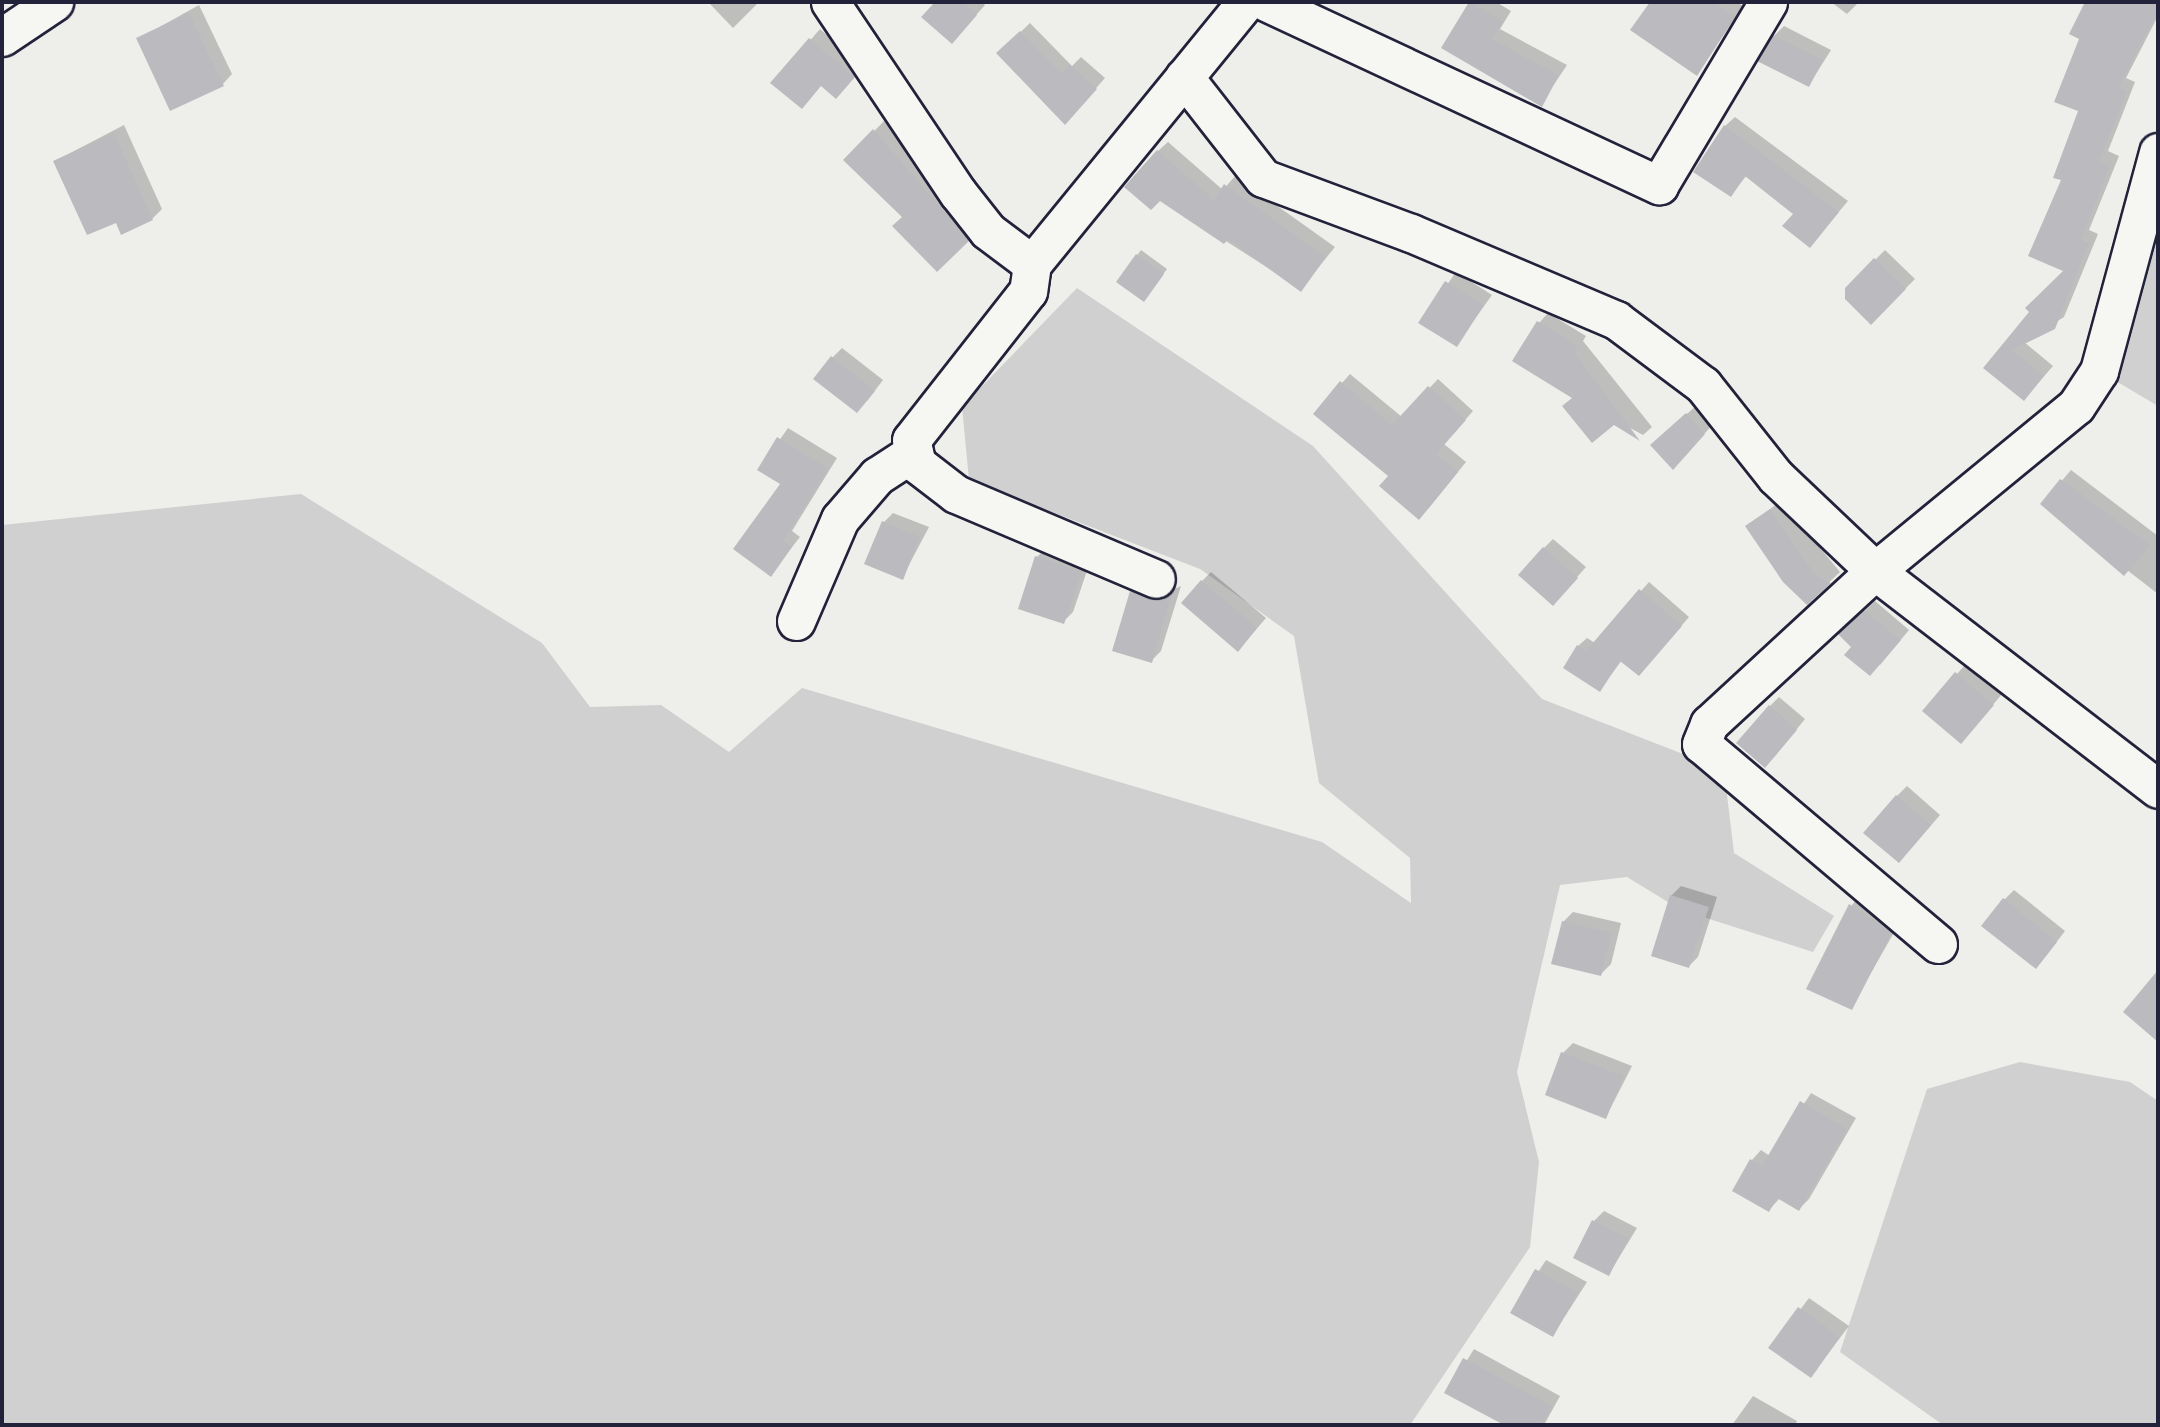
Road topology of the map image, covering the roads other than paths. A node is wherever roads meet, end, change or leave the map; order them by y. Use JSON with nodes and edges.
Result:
{"nodes":[{"id":1,"x":54,"y":2,"type":"edge"},
{"id":2,"x":830,"y":2,"type":"edge"},
{"id":3,"x":1246,"y":2,"type":"edge"},
{"id":4,"x":1266,"y":2,"type":"edge"},
{"id":5,"x":1768,"y":2,"type":"edge"},
{"id":6,"x":2,"y":37,"type":"edge"},
{"id":7,"x":1184,"y":77,"type":"junction"},
{"id":8,"x":2158,"y":152,"type":"edge"},
{"id":9,"x":1032,"y":264,"type":"junction"},
{"id":10,"x":914,"y":452,"type":"junction"},
{"id":11,"x":1875,"y":570,"type":"junction"},
{"id":12,"x":1156,"y":579,"type":"dead end"},
{"id":13,"x":796,"y":621,"type":"dead end"},
{"id":14,"x":2158,"y":789,"type":"edge"},
{"id":15,"x":1938,"y":944,"type":"dead end"}],
"edges":[{"from":1,"to":6,"type":"street"},
{"from":2,"to":9,"type":"street"},
{"from":3,"to":7,"type":"street"},
{"from":4,"to":5,"type":"street"},
{"from":7,"to":9,"type":"street"},
{"from":7,"to":11,"type":"street"},
{"from":8,"to":11,"type":"street"},
{"from":9,"to":10,"type":"street"},
{"from":10,"to":12,"type":"street"},
{"from":10,"to":13,"type":"street"},
{"from":11,"to":14,"type":"street"},
{"from":11,"to":15,"type":"street"}]}
